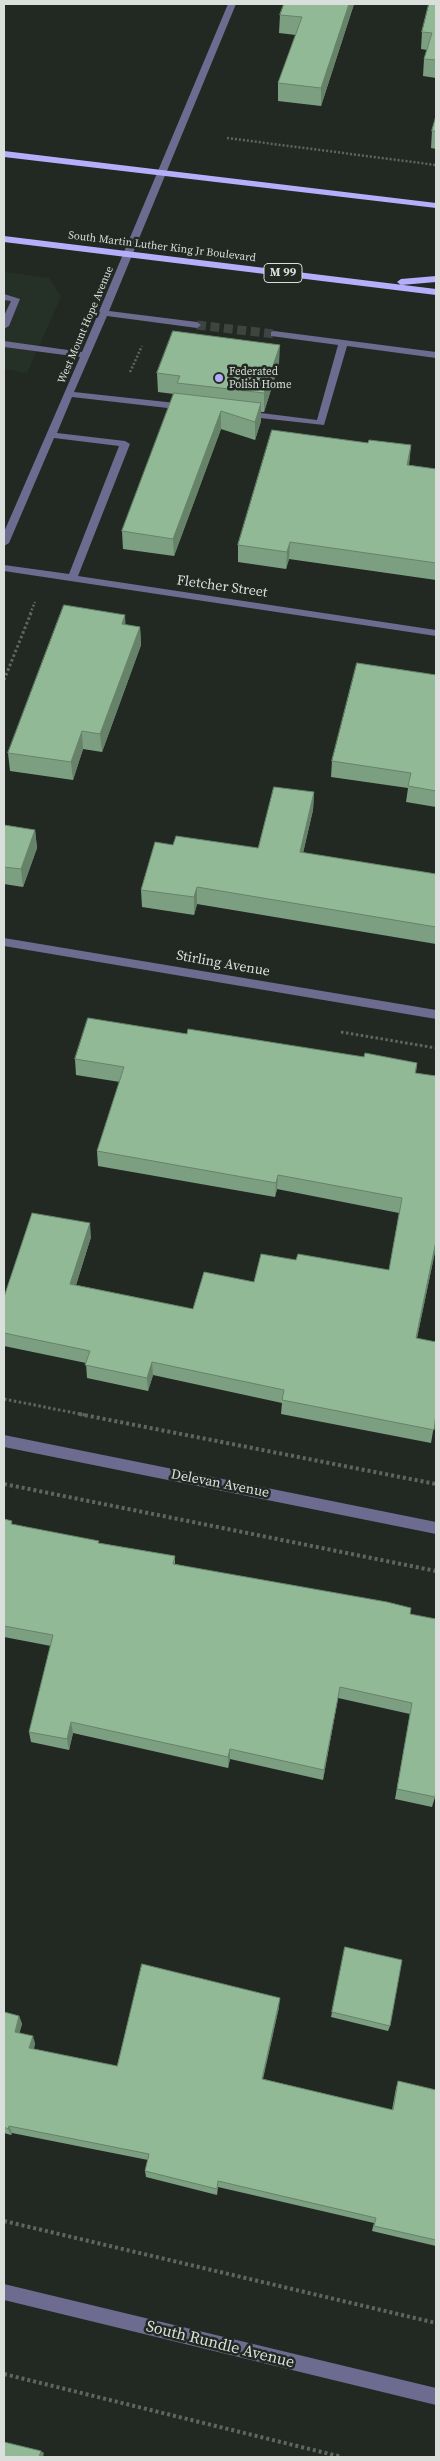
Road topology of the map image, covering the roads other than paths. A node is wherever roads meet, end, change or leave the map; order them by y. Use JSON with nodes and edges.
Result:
{"nodes":[{"id":1,"x":232,"y":4,"type":"edge"},
{"id":2,"x":4,"y":154,"type":"edge"},
{"id":3,"x":161,"y":173,"type":"junction"},
{"id":4,"x":436,"y":206,"type":"edge"},
{"id":5,"x":4,"y":239,"type":"edge"},
{"id":6,"x":129,"y":255,"type":"junction"},
{"id":7,"x":436,"y":280,"type":"edge"},
{"id":8,"x":371,"y":283,"type":"junction"},
{"id":9,"x":436,"y":292,"type":"edge"},
{"id":10,"x":4,"y":297,"type":"edge"},
{"id":11,"x":104,"y":313,"type":"junction"},
{"id":12,"x":197,"y":325,"type":"tunnel mouth"},
{"id":13,"x":4,"y":326,"type":"edge"},
{"id":14,"x":274,"y":334,"type":"tunnel mouth"},
{"id":15,"x":343,"y":343,"type":"junction"},
{"id":16,"x":4,"y":344,"type":"edge"},
{"id":17,"x":85,"y":355,"type":"junction"},
{"id":18,"x":436,"y":355,"type":"edge"},
{"id":19,"x":68,"y":394,"type":"junction"},
{"id":20,"x":195,"y":408,"type":"edge"},
{"id":21,"x":234,"y":413,"type":"edge"},
{"id":22,"x":50,"y":435,"type":"junction"},
{"id":23,"x":4,"y":542,"type":"edge"},
{"id":24,"x":4,"y":568,"type":"edge"},
{"id":25,"x":72,"y":579,"type":"junction"},
{"id":26,"x":436,"y":633,"type":"edge"},
{"id":27,"x":4,"y":942,"type":"edge"},
{"id":28,"x":436,"y":1015,"type":"edge"},
{"id":29,"x":4,"y":1441,"type":"edge"},
{"id":30,"x":436,"y":1528,"type":"edge"},
{"id":31,"x":4,"y":2292,"type":"edge"},
{"id":32,"x":436,"y":2397,"type":"edge"}],
"edges":[{"from":1,"to":3,"type":"street","name":"West Mount Hope Avenue"},
{"from":2,"to":3,"type":"main road"},
{"from":3,"to":4,"type":"main road"},
{"from":3,"to":6,"type":"street","name":"West Mount Hope Avenue"},
{"from":5,"to":6,"type":"main road","name":"South Martin Luther King Jr Boulevard","number":"M 99"},
{"from":6,"to":8,"type":"main road","name":"South Martin Luther King Jr Boulevard","number":"M 99"},
{"from":6,"to":11,"type":"street","name":"West Mount Hope Avenue"},
{"from":7,"to":8,"type":"main road"},
{"from":8,"to":9,"type":"main road","name":"South Martin Luther King Jr Boulevard","number":"M 99"},
{"from":10,"to":13,"type":"street"},
{"from":11,"to":12,"type":"street"},
{"from":11,"to":17,"type":"street","name":"West Mount Hope Avenue"},
{"from":14,"to":15,"type":"street"},
{"from":15,"to":18,"type":"street"},
{"from":15,"to":21,"type":"street"},
{"from":16,"to":17,"type":"street"},
{"from":17,"to":19,"type":"street","name":"West Mount Hope Avenue"},
{"from":19,"to":20,"type":"street"},
{"from":19,"to":22,"type":"street","name":"West Mount Hope Avenue"},
{"from":22,"to":23,"type":"street","name":"West Mount Hope Avenue"},
{"from":22,"to":25,"type":"street"},
{"from":24,"to":25,"type":"street","name":"Fletcher Street"},
{"from":25,"to":26,"type":"street","name":"Fletcher Street"},
{"from":27,"to":28,"type":"street","name":"Stirling Avenue"},
{"from":29,"to":30,"type":"street","name":"Delevan Avenue"},
{"from":31,"to":32,"type":"street","name":"South Rundle Avenue"}]}
